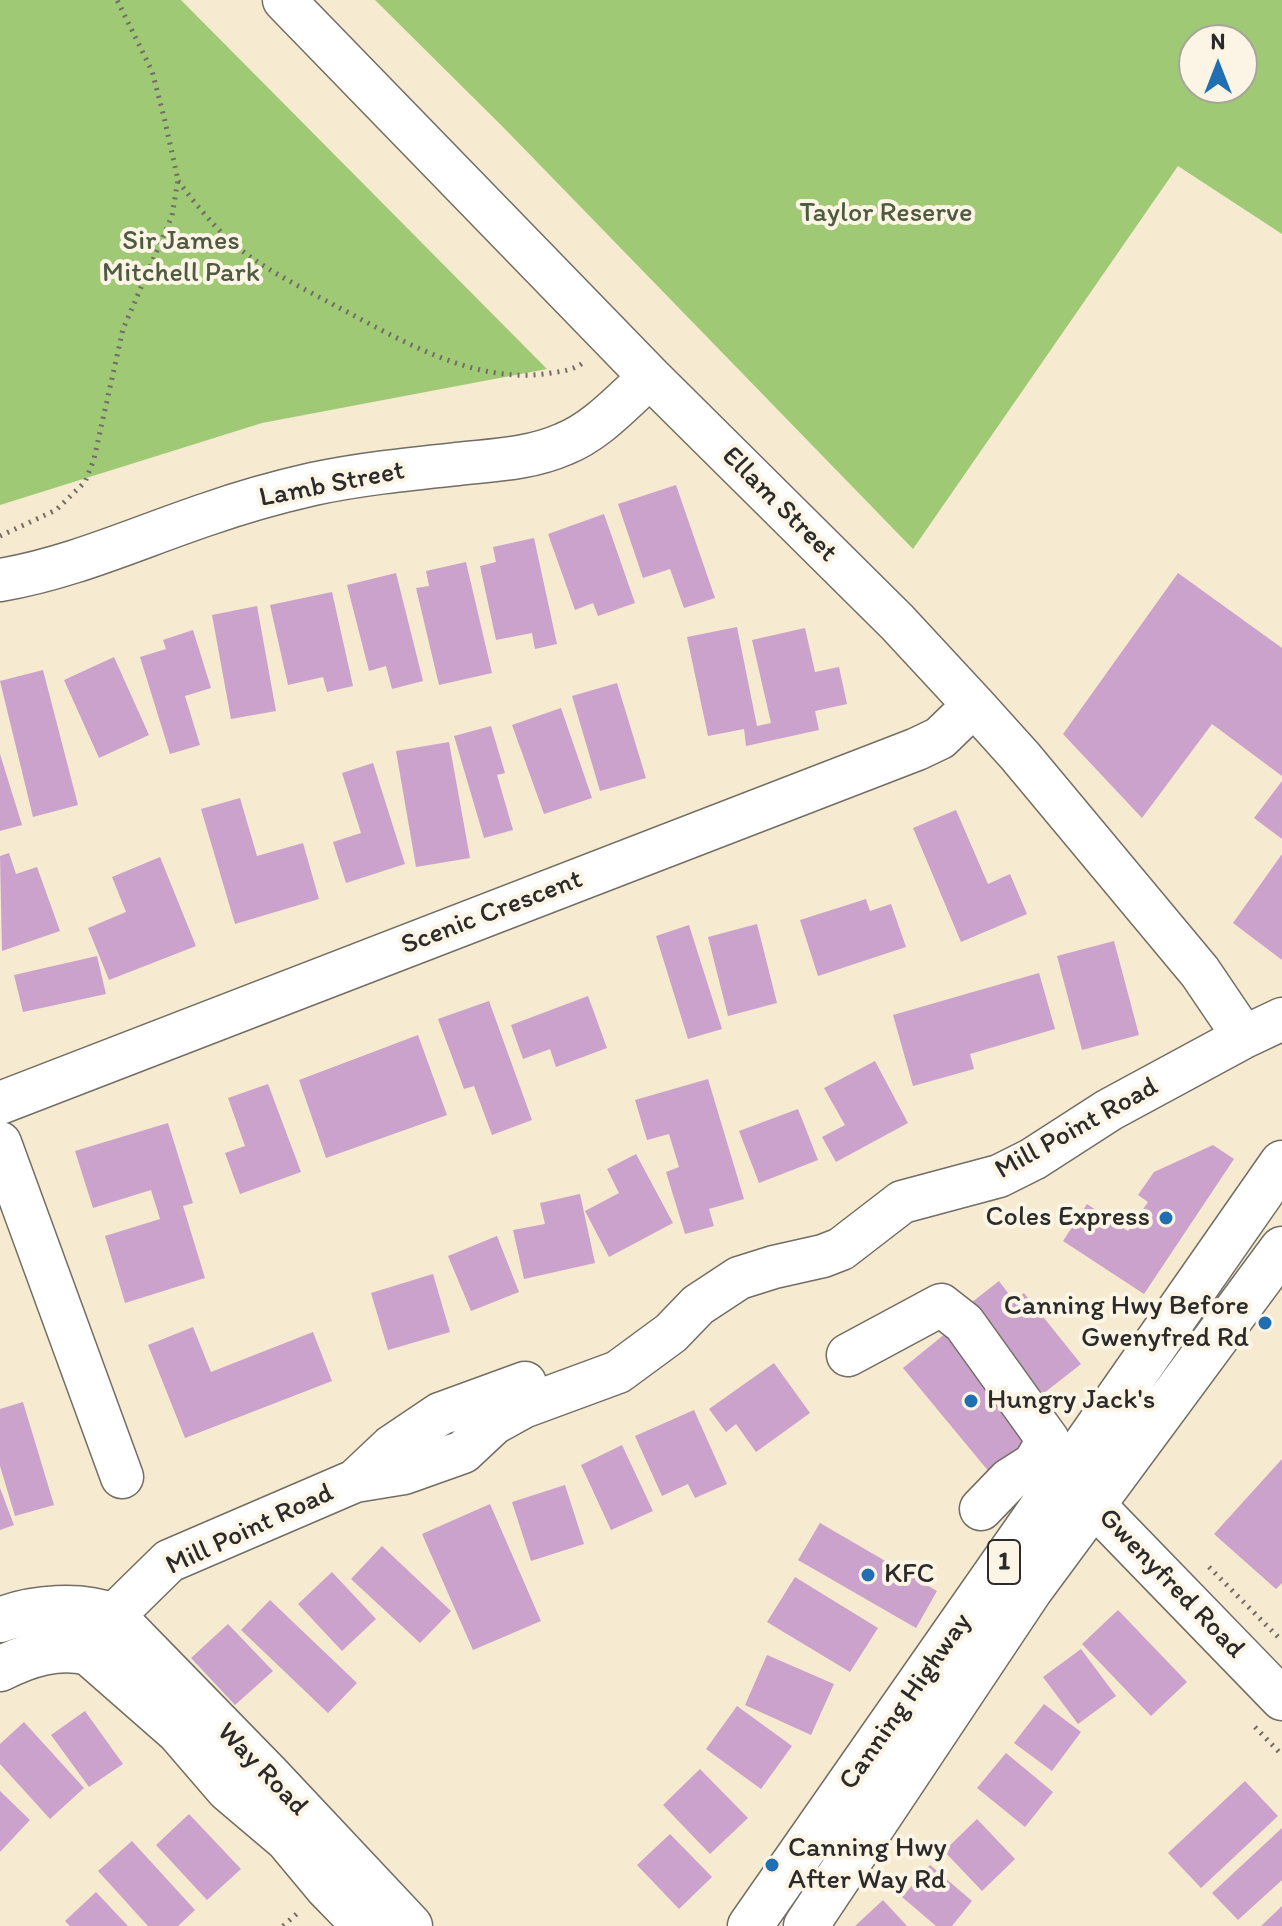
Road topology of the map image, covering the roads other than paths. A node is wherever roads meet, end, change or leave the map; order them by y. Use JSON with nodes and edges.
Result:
{"nodes":[{"id":1,"x":284,"y":0,"type":"edge"},
{"id":2,"x":650,"y":377,"type":"junction"},
{"id":3,"x":0,"y":580,"type":"edge"},
{"id":4,"x":974,"y":705,"type":"junction"},
{"id":5,"x":1282,"y":1019,"type":"edge"},
{"id":6,"x":1244,"y":1037,"type":"junction"},
{"id":7,"x":0,"y":1103,"type":"edge"},
{"id":8,"x":0,"y":1143,"type":"edge"},
{"id":9,"x":1282,"y":1163,"type":"edge"},
{"id":10,"x":1282,"y":1249,"type":"edge"},
{"id":11,"x":848,"y":1355,"type":"dead end"},
{"id":12,"x":122,"y":1477,"type":"dead end"},
{"id":13,"x":1092,"y":1503,"type":"junction"},
{"id":14,"x":981,"y":1509,"type":"dead end"},
{"id":15,"x":113,"y":1616,"type":"junction"},
{"id":16,"x":0,"y":1620,"type":"edge"},
{"id":17,"x":89,"y":1653,"type":"junction"},
{"id":18,"x":0,"y":1669,"type":"edge"},
{"id":19,"x":1282,"y":1699,"type":"edge"},
{"id":20,"x":816,"y":1920,"type":"edge"},
{"id":21,"x":365,"y":1926,"type":"edge"},
{"id":22,"x":410,"y":1926,"type":"edge"},
{"id":23,"x":750,"y":1926,"type":"edge"}],
"edges":[{"from":1,"to":2,"type":"street","name":"Ellam Street"},
{"from":2,"to":3,"type":"street","name":"Lamb Street"},
{"from":2,"to":4,"type":"street","name":"Ellam Street"},
{"from":4,"to":6,"type":"street","name":"Ellam Street"},
{"from":4,"to":7,"type":"street","name":"Scenic Crescent"},
{"from":5,"to":6,"type":"street","name":"Mill Point Road"},
{"from":6,"to":15,"type":"street","name":"Mill Point Road"},
{"from":8,"to":12,"type":"street"},
{"from":9,"to":23,"type":"main road","name":"Canning Highway","number":"1"},
{"from":10,"to":13,"type":"main road","name":"Canning Highway","number":"1"},
{"from":11,"to":14,"type":"street"},
{"from":13,"to":19,"type":"street","name":"Gwenyfred Road"},
{"from":13,"to":20,"type":"main road","name":"Canning Highway","number":"1"},
{"from":15,"to":16,"type":"main road"},
{"from":15,"to":17,"type":"street","name":"Mill Point Road"},
{"from":15,"to":22,"type":"main road","name":"Way Road"},
{"from":17,"to":18,"type":"main road"},
{"from":17,"to":21,"type":"main road","name":"Way Road"}]}
